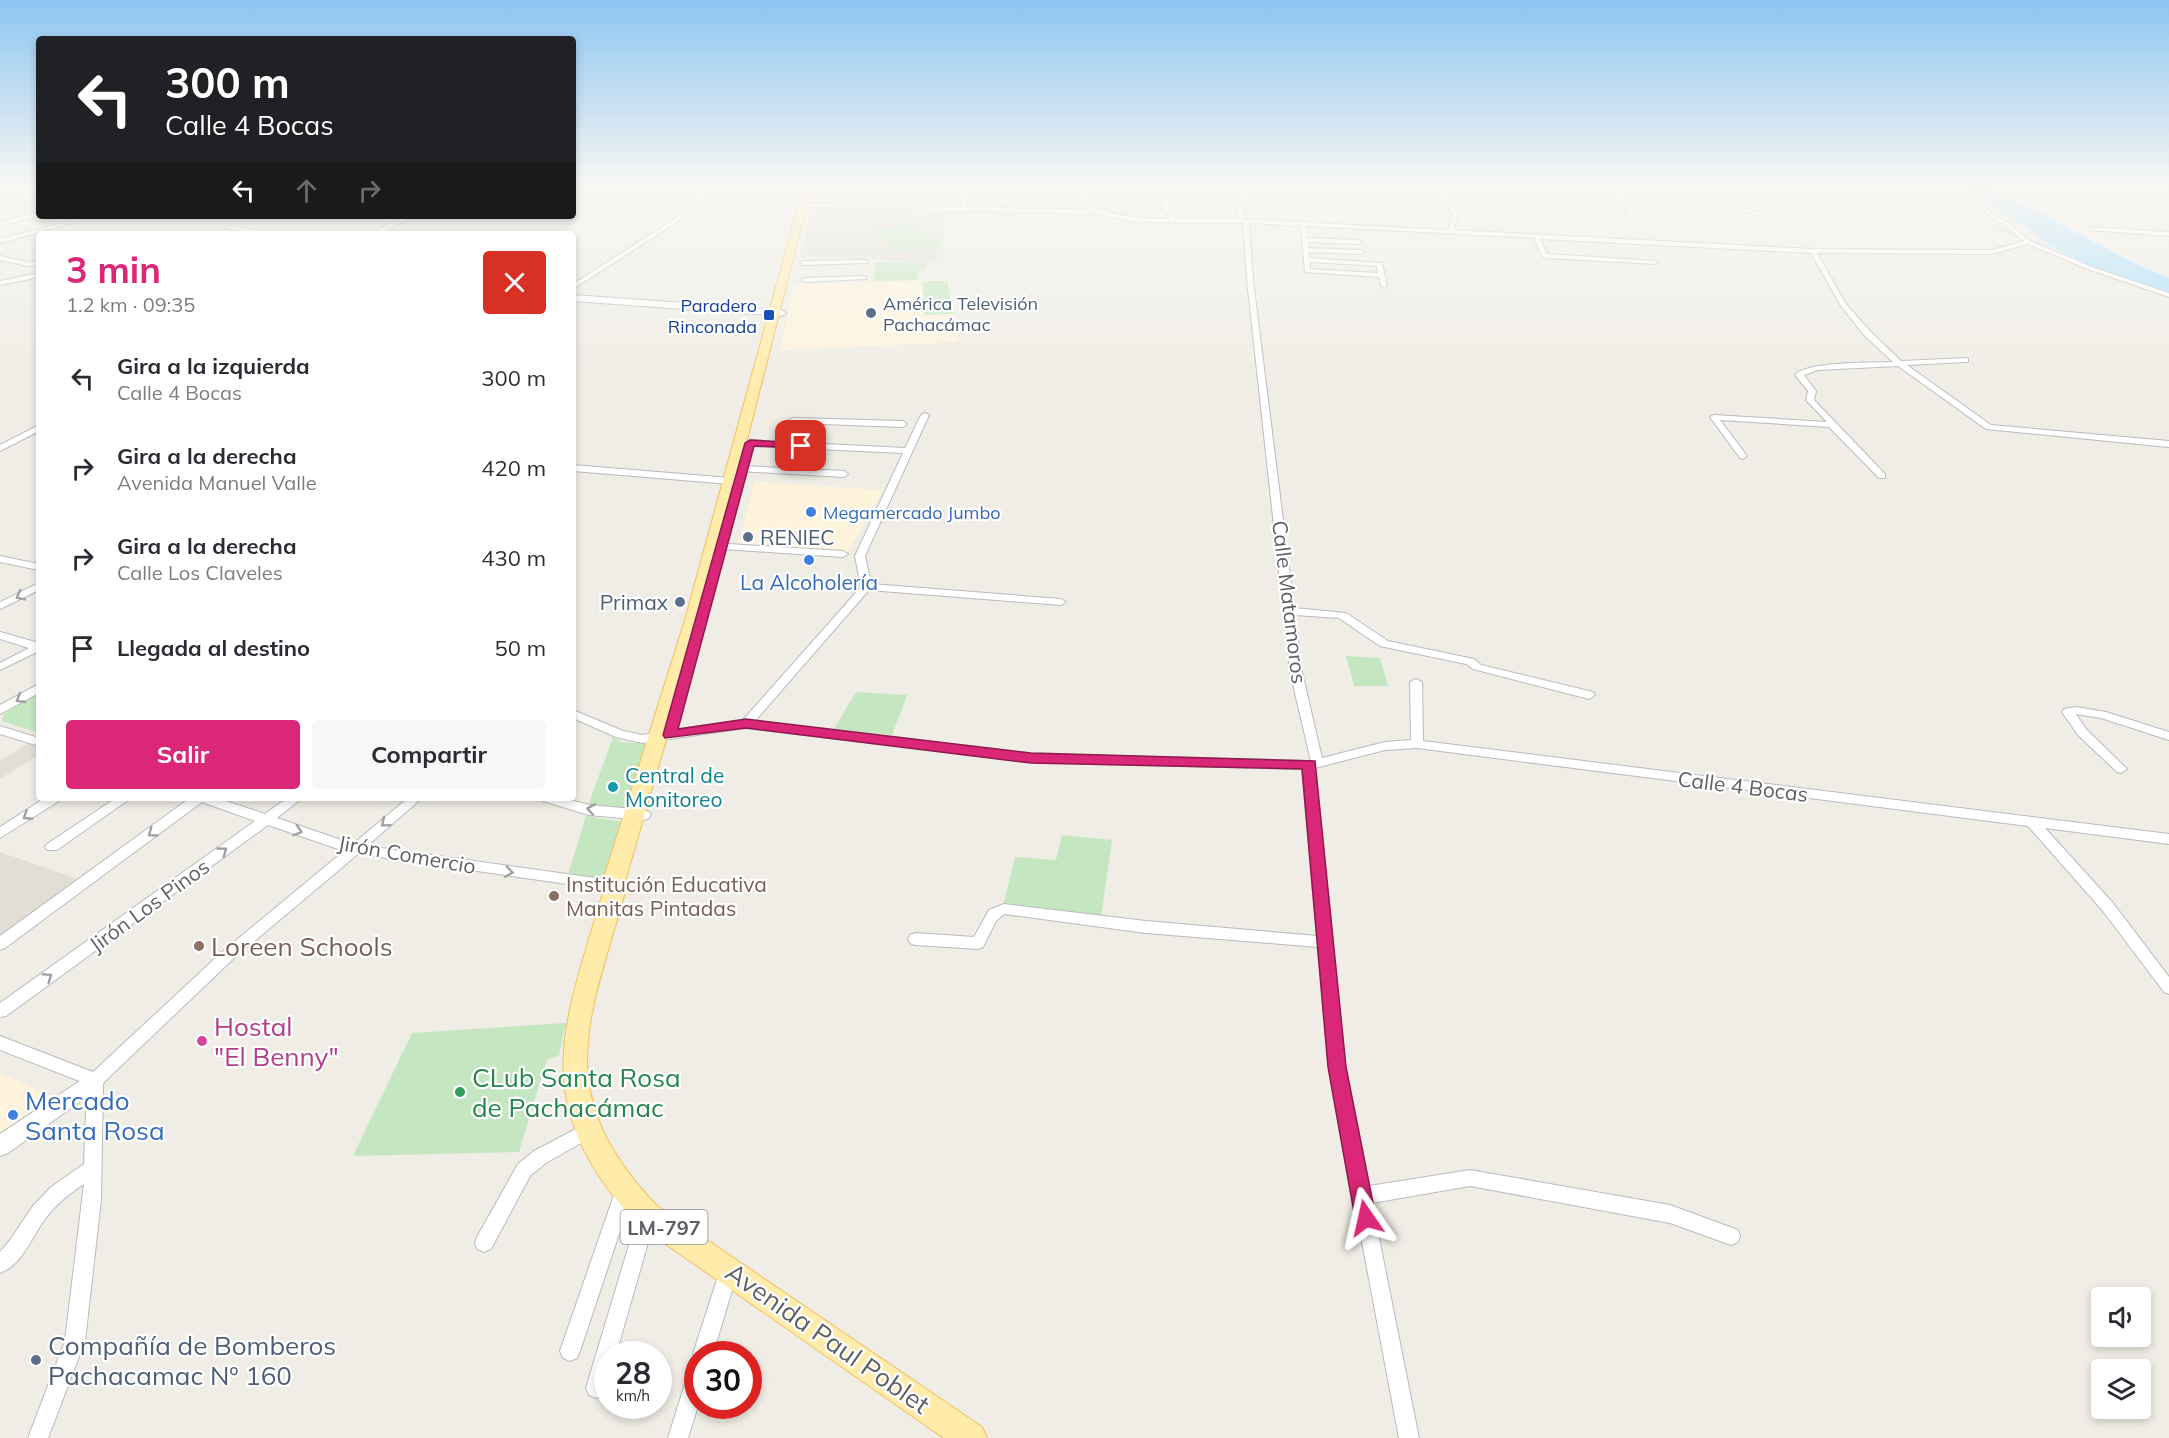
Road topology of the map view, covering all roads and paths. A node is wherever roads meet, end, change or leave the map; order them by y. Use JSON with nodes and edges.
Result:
{"nodes":[{"id":1,"x":621,"y":255,"type":"edge"},
{"id":2,"x":793,"y":255,"type":"edge"},
{"id":3,"x":1247,"y":255,"type":"edge"},
{"id":4,"x":1306,"y":255,"type":"edge"},
{"id":5,"x":1362,"y":255,"type":"edge"},
{"id":6,"x":1545,"y":255,"type":"edge"},
{"id":7,"x":1815,"y":255,"type":"edge"},
{"id":8,"x":2059,"y":255,"type":"edge"},
{"id":9,"x":0,"y":258,"type":"edge"},
{"id":10,"x":1306,"y":260,"type":"junction"},
{"id":11,"x":838,"y":262,"type":"junction"},
{"id":12,"x":865,"y":262,"type":"dead end"},
{"id":13,"x":1655,"y":262,"type":"dead end"},
{"id":14,"x":803,"y":263,"type":"dead end"},
{"id":15,"x":1363,"y":263,"type":"junction"},
{"id":16,"x":36,"y":264,"type":"edge"},
{"id":17,"x":1365,"y":274,"type":"junction"},
{"id":18,"x":1382,"y":275,"type":"junction"},
{"id":19,"x":36,"y":276,"type":"edge"},
{"id":20,"x":864,"y":278,"type":"dead end"},
{"id":21,"x":836,"y":279,"type":"junction"},
{"id":22,"x":804,"y":280,"type":"dead end"},
{"id":23,"x":0,"y":283,"type":"edge"},
{"id":24,"x":576,"y":285,"type":"edge"},
{"id":25,"x":1384,"y":286,"type":"dead end"},
{"id":26,"x":2169,"y":295,"type":"edge"},
{"id":27,"x":576,"y":298,"type":"edge"},
{"id":28,"x":779,"y":313,"type":"junction"},
{"id":29,"x":1965,"y":360,"type":"dead end"},
{"id":30,"x":1899,"y":363,"type":"junction"},
{"id":31,"x":925,"y":415,"type":"dead end"},
{"id":32,"x":903,"y":424,"type":"dead end"},
{"id":33,"x":1831,"y":424,"type":"junction"},
{"id":34,"x":36,"y":430,"type":"edge"},
{"id":35,"x":1990,"y":432,"type":"dead end"},
{"id":36,"x":750,"y":443,"type":"junction"},
{"id":37,"x":780,"y":444,"type":"junction"},
{"id":38,"x":2169,"y":446,"type":"edge"},
{"id":39,"x":0,"y":448,"type":"edge"},
{"id":40,"x":908,"y":451,"type":"junction"},
{"id":41,"x":1743,"y":456,"type":"dead end"},
{"id":42,"x":576,"y":468,"type":"edge"},
{"id":43,"x":742,"y":469,"type":"junction"},
{"id":44,"x":844,"y":474,"type":"dead end"},
{"id":45,"x":1882,"y":476,"type":"dead end"},
{"id":46,"x":730,"y":481,"type":"junction"},
{"id":47,"x":717,"y":546,"type":"junction"},
{"id":48,"x":843,"y":554,"type":"dead end"},
{"id":49,"x":0,"y":560,"type":"edge"},
{"id":50,"x":36,"y":566,"type":"edge"},
{"id":51,"x":866,"y":586,"type":"junction"},
{"id":52,"x":36,"y":588,"type":"edge"},
{"id":53,"x":1061,"y":602,"type":"dead end"},
{"id":54,"x":0,"y":606,"type":"edge"},
{"id":55,"x":1290,"y":611,"type":"junction"},
{"id":56,"x":0,"y":635,"type":"edge"},
{"id":57,"x":36,"y":646,"type":"edge"},
{"id":58,"x":36,"y":649,"type":"edge"},
{"id":59,"x":0,"y":667,"type":"edge"},
{"id":60,"x":1416,"y":682,"type":"dead end"},
{"id":61,"x":36,"y":690,"type":"edge"},
{"id":62,"x":1589,"y":695,"type":"dead end"},
{"id":63,"x":0,"y":710,"type":"edge"},
{"id":64,"x":576,"y":715,"type":"edge"},
{"id":65,"x":746,"y":724,"type":"junction"},
{"id":66,"x":0,"y":730,"type":"edge"},
{"id":67,"x":664,"y":735,"type":"junction"},
{"id":68,"x":2169,"y":736,"type":"edge"},
{"id":69,"x":36,"y":741,"type":"edge"},
{"id":70,"x":1417,"y":744,"type":"junction"},
{"id":71,"x":1314,"y":763,"type":"junction"},
{"id":72,"x":2121,"y":769,"type":"dead end"},
{"id":73,"x":49,"y":801,"type":"edge"},
{"id":74,"x":121,"y":801,"type":"edge"},
{"id":75,"x":197,"y":801,"type":"edge"},
{"id":76,"x":209,"y":801,"type":"edge"},
{"id":77,"x":293,"y":801,"type":"edge"},
{"id":78,"x":412,"y":801,"type":"edge"},
{"id":79,"x":558,"y":801,"type":"edge"},
{"id":80,"x":640,"y":815,"type":"junction"},
{"id":81,"x":266,"y":821,"type":"junction"},
{"id":82,"x":2032,"y":822,"type":"junction"},
{"id":83,"x":0,"y":833,"type":"edge"},
{"id":84,"x":2169,"y":839,"type":"edge"},
{"id":85,"x":52,"y":847,"type":"dead end"},
{"id":86,"x":354,"y":849,"type":"junction"},
{"id":87,"x":615,"y":889,"type":"junction"},
{"id":88,"x":915,"y":939,"type":"dead end"},
{"id":89,"x":1324,"y":942,"type":"junction"},
{"id":90,"x":0,"y":944,"type":"edge"},
{"id":91,"x":2169,"y":988,"type":"edge"},
{"id":92,"x":0,"y":1011,"type":"edge"},
{"id":93,"x":0,"y":1043,"type":"edge"},
{"id":94,"x":94,"y":1080,"type":"junction"},
{"id":95,"x":589,"y":1130,"type":"junction"},
{"id":96,"x":0,"y":1146,"type":"edge"},
{"id":97,"x":93,"y":1168,"type":"junction"},
{"id":98,"x":624,"y":1192,"type":"junction"},
{"id":99,"x":1361,"y":1196,"type":"junction"},
{"id":100,"x":647,"y":1215,"type":"junction"},
{"id":101,"x":1731,"y":1236,"type":"dead end"},
{"id":102,"x":484,"y":1244,"type":"dead end"},
{"id":103,"x":0,"y":1264,"type":"edge"},
{"id":104,"x":729,"y":1270,"type":"junction"},
{"id":105,"x":610,"y":1341,"type":"edge"},
{"id":106,"x":708,"y":1341,"type":"edge"},
{"id":107,"x":570,"y":1351,"type":"dead end"},
{"id":108,"x":684,"y":1419,"type":"edge"},
{"id":109,"x":38,"y":1438,"type":"edge"},
{"id":110,"x":678,"y":1438,"type":"edge"},
{"id":111,"x":971,"y":1438,"type":"edge"},
{"id":112,"x":1409,"y":1438,"type":"edge"}],
"edges":[{"from":1,"to":24,"type":"street"},
{"from":2,"to":28,"type":"main road","number":"LM-797"},
{"from":3,"to":55,"type":"street","name":"Calle Matamoros"},
{"from":4,"to":10,"type":"street"},
{"from":5,"to":15,"type":"street"},
{"from":6,"to":13,"type":"street"},
{"from":7,"to":30,"type":"street"},
{"from":8,"to":26,"type":"street"},
{"from":9,"to":16,"type":"street"},
{"from":10,"to":15,"type":"street"},
{"from":10,"to":17,"type":"street"},
{"from":11,"to":12,"type":"street"},
{"from":11,"to":14,"type":"street"},
{"from":11,"to":21,"type":"street"},
{"from":15,"to":17,"type":"street"},
{"from":15,"to":18,"type":"street"},
{"from":17,"to":18,"type":"street"},
{"from":18,"to":25,"type":"street"},
{"from":19,"to":23,"type":"street"},
{"from":20,"to":21,"type":"street"},
{"from":21,"to":22,"type":"street"},
{"from":27,"to":28,"type":"street"},
{"from":28,"to":36,"type":"main road","number":"LM-797"},
{"from":28,"to":46,"type":"main road","number":"LM-797"},
{"from":29,"to":30,"type":"street"},
{"from":30,"to":33,"type":"street"},
{"from":30,"to":38,"type":"street"},
{"from":31,"to":40,"type":"street"},
{"from":32,"to":37,"type":"street"},
{"from":33,"to":41,"type":"street"},
{"from":33,"to":45,"type":"street"},
{"from":34,"to":39,"type":"street"},
{"from":35,"to":38,"type":"street"},
{"from":36,"to":37,"type":"street"},
{"from":36,"to":43,"type":"main road","number":"LM-797"},
{"from":37,"to":40,"type":"street"},
{"from":40,"to":51,"type":"street"},
{"from":42,"to":46,"type":"street"},
{"from":43,"to":44,"type":"street"},
{"from":43,"to":47,"type":"main road","number":"LM-797"},
{"from":46,"to":47,"type":"main road","number":"LM-797"},
{"from":47,"to":48,"type":"street"},
{"from":47,"to":67,"type":"main road","number":"LM-797"},
{"from":49,"to":50,"type":"street"},
{"from":51,"to":53,"type":"street"},
{"from":51,"to":65,"type":"street"},
{"from":52,"to":54,"type":"street","one_way":true},
{"from":55,"to":62,"type":"street"},
{"from":55,"to":71,"type":"street","name":"Calle Matamoros"},
{"from":56,"to":57,"type":"street"},
{"from":58,"to":59,"type":"street"},
{"from":60,"to":70,"type":"street"},
{"from":61,"to":63,"type":"street","one_way":true},
{"from":64,"to":67,"type":"street","name":"Calle 4 Bocas"},
{"from":65,"to":67,"type":"street","name":"Calle 4 Bocas"},
{"from":65,"to":71,"type":"street","name":"Calle 4 Bocas"},
{"from":66,"to":69,"type":"street"},
{"from":67,"to":80,"type":"main road","number":"LM-797"},
{"from":68,"to":72,"type":"street"},
{"from":70,"to":71,"type":"street","name":"Calle 4 Bocas"},
{"from":70,"to":82,"type":"street","name":"Calle 4 Bocas"},
{"from":71,"to":89,"type":"street","name":"Calle Matamoros"},
{"from":73,"to":83,"type":"street","one_way":true},
{"from":74,"to":85,"type":"street"},
{"from":75,"to":90,"type":"street","one_way":true},
{"from":76,"to":81,"type":"street","name":"Jirón Comercio"},
{"from":77,"to":81,"type":"street","name":"Jirón Los Pinos"},
{"from":78,"to":86,"type":"street","one_way":true},
{"from":80,"to":79,"type":"street","one_way":true},
{"from":80,"to":87,"type":"main road","number":"LM-797"},
{"from":81,"to":86,"type":"street","name":"Jirón Comercio","one_way":true},
{"from":92,"to":81,"type":"street","name":"Jirón Los Pinos","one_way":true},
{"from":82,"to":84,"type":"street","name":"Calle 4 Bocas"},
{"from":82,"to":91,"type":"street"},
{"from":86,"to":87,"type":"street","name":"Jirón Comercio","one_way":true},
{"from":86,"to":94,"type":"street"},
{"from":87,"to":95,"type":"main road","name":"Avenida Paul Poblet","number":"LM-797"},
{"from":88,"to":89,"type":"street"},
{"from":89,"to":99,"type":"street","name":"Calle Matamoros"},
{"from":93,"to":94,"type":"street"},
{"from":94,"to":96,"type":"street"},
{"from":94,"to":97,"type":"street"},
{"from":95,"to":98,"type":"main road","name":"Avenida Paul Poblet","number":"LM-797"},
{"from":95,"to":102,"type":"street"},
{"from":97,"to":103,"type":"street"},
{"from":97,"to":109,"type":"street"},
{"from":98,"to":100,"type":"main road","name":"Avenida Paul Poblet","number":"LM-797"},
{"from":98,"to":107,"type":"street"},
{"from":99,"to":101,"type":"street"},
{"from":99,"to":112,"type":"street","name":"Calle Matamoros"},
{"from":100,"to":104,"type":"main road","name":"Avenida Paul Poblet","number":"LM-797"},
{"from":100,"to":105,"type":"street"},
{"from":104,"to":106,"type":"street"},
{"from":104,"to":111,"type":"main road","name":"Avenida Paul Poblet","number":"LM-797"},
{"from":108,"to":110,"type":"street"}]}
